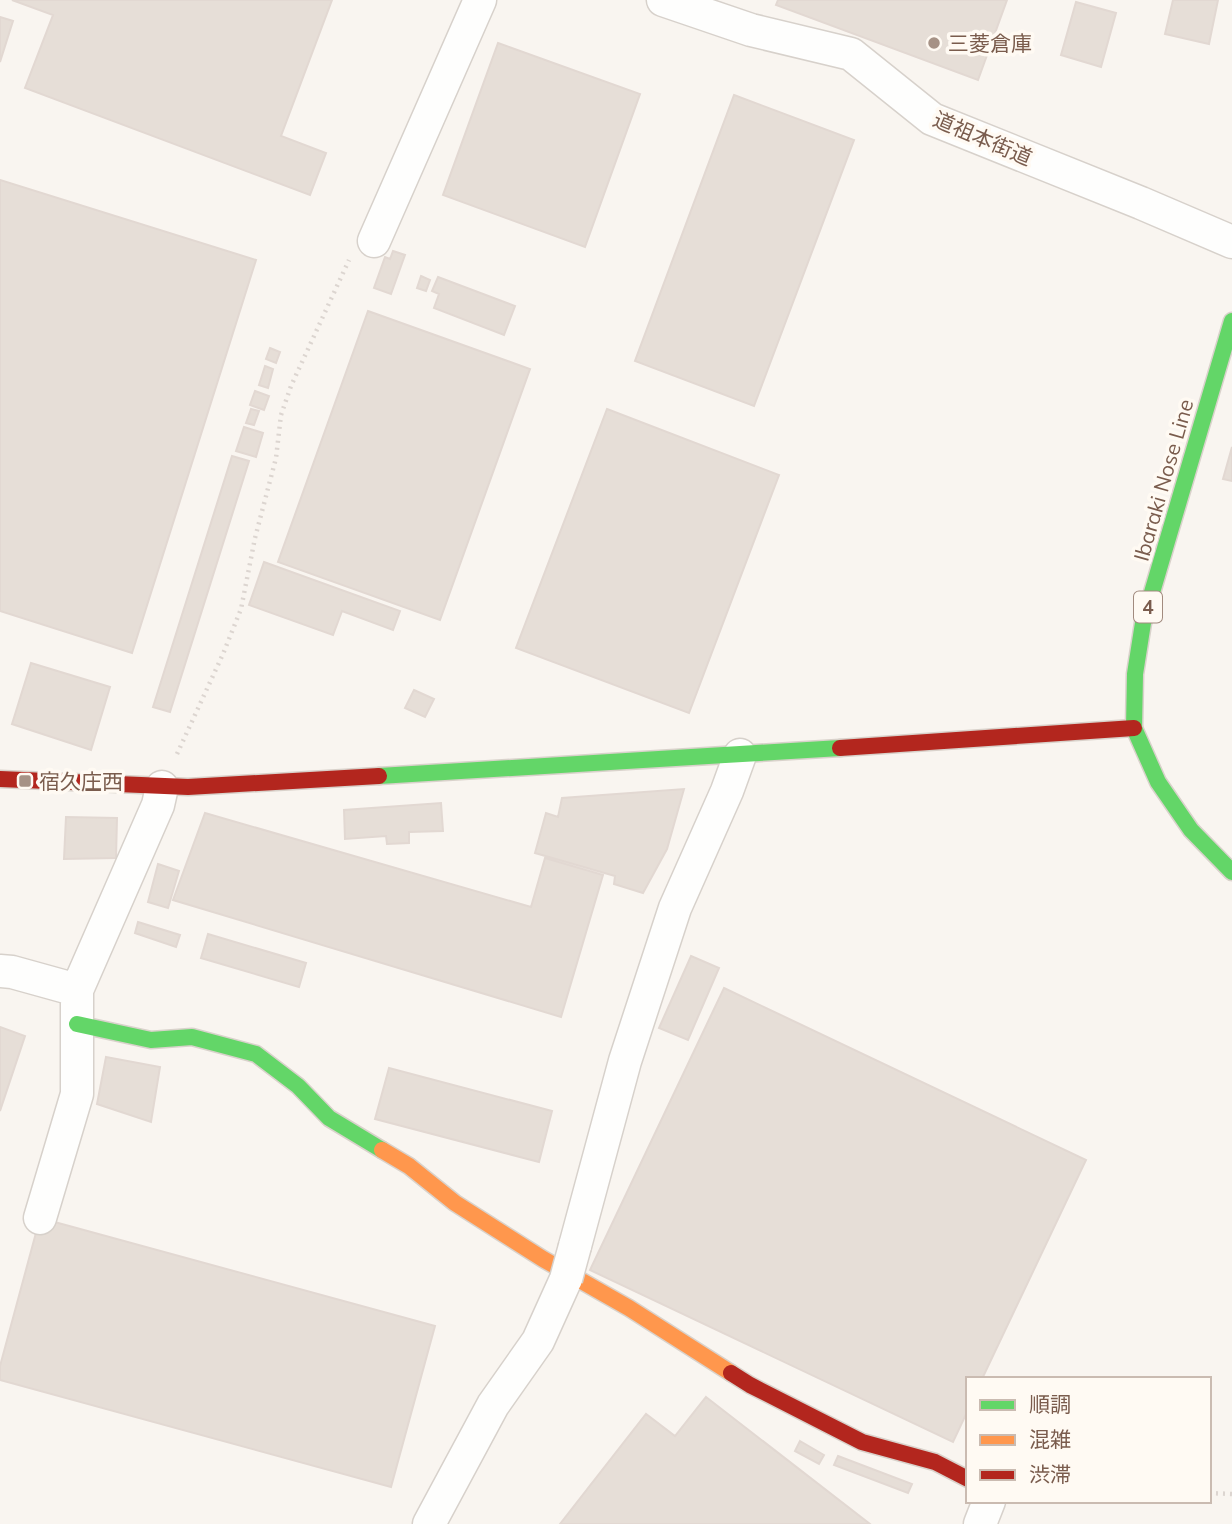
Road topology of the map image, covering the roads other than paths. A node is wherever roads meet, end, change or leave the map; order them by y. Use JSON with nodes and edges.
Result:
{"nodes":[{"id":1,"x":480,"y":0,"type":"edge"},
{"id":2,"x":663,"y":0,"type":"edge"},
{"id":3,"x":374,"y":241,"type":"road end"},
{"id":4,"x":1232,"y":242,"type":"edge"},
{"id":5,"x":1232,"y":321,"type":"edge"},
{"id":6,"x":1134,"y":728,"type":"junction"},
{"id":7,"x":740,"y":755,"type":"junction"},
{"id":8,"x":0,"y":779,"type":"edge"},
{"id":9,"x":162,"y":787,"type":"junction"},
{"id":10,"x":1232,"y":872,"type":"edge"},
{"id":11,"x":0,"y":971,"type":"edge"},
{"id":12,"x":77,"y":990,"type":"junction"},
{"id":13,"x":77,"y":1024,"type":"junction"},
{"id":14,"x":40,"y":1218,"type":"dead end"},
{"id":15,"x":966,"y":1478,"type":"edge"},
{"id":16,"x":988,"y":1503,"type":"edge"},
{"id":17,"x":429,"y":1524,"type":"edge"},
{"id":18,"x":980,"y":1524,"type":"edge"}],
"edges":[{"from":1,"to":3,"type":"street"},
{"from":2,"to":4,"type":"street","name":"道祖本街道"},
{"from":5,"to":6,"type":"street","name":"Ibaraki Nose Line","number":"4"},
{"from":6,"to":7,"type":"street"},
{"from":6,"to":10,"type":"street","name":"Ibaraki Nose Line","number":"4"},
{"from":7,"to":9,"type":"street"},
{"from":7,"to":17,"type":"street","bridge":true},
{"from":8,"to":9,"type":"street"},
{"from":9,"to":12,"type":"street"},
{"from":11,"to":12,"type":"street"},
{"from":12,"to":13,"type":"street"},
{"from":13,"to":14,"type":"street"},
{"from":13,"to":15,"type":"street"},
{"from":16,"to":18,"type":"street"}]}
